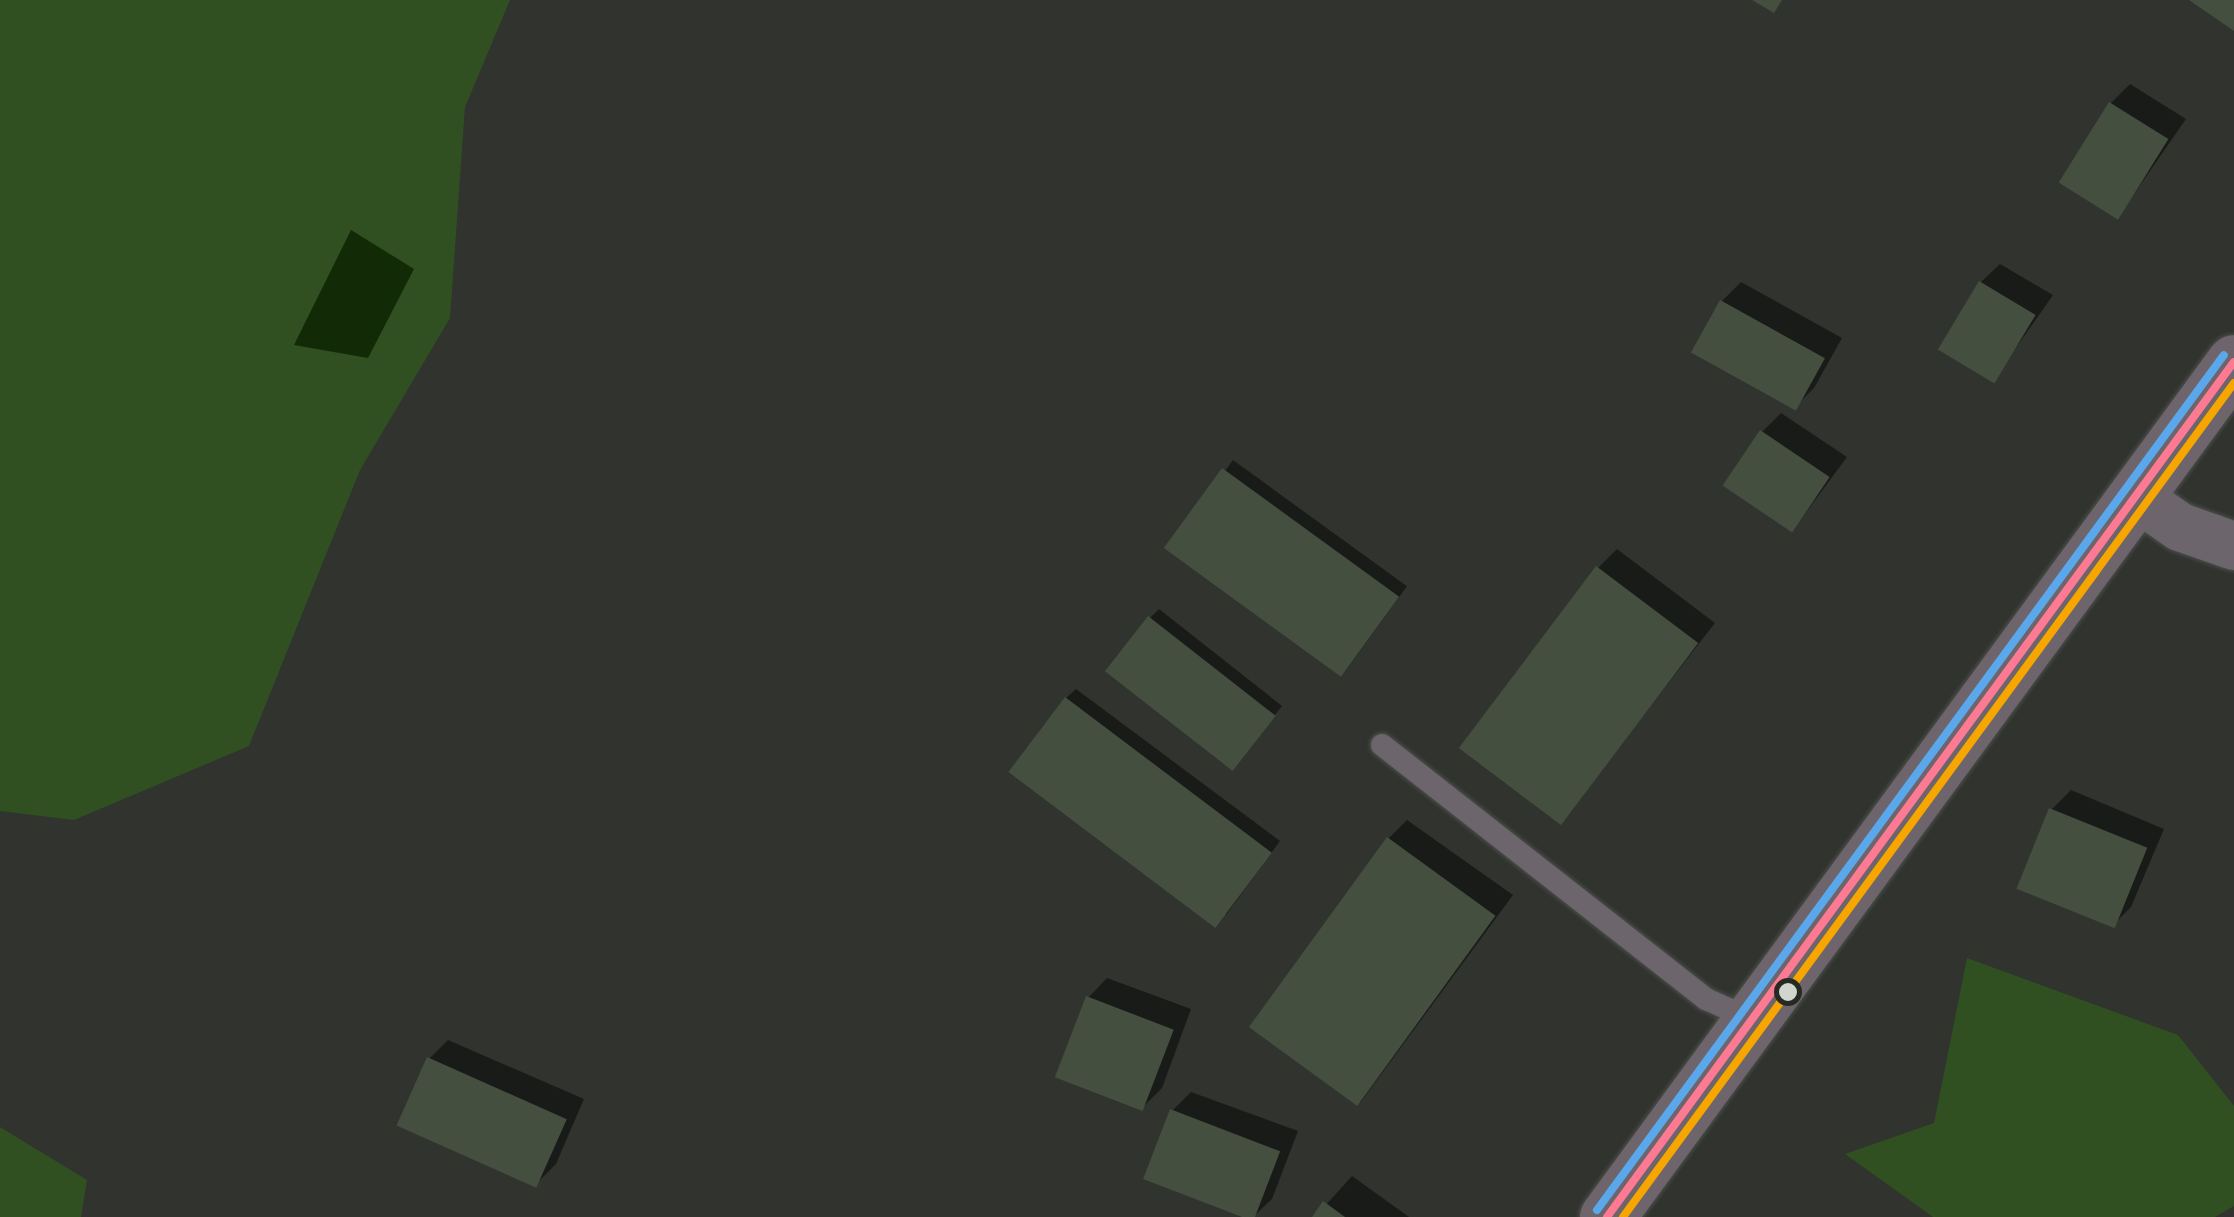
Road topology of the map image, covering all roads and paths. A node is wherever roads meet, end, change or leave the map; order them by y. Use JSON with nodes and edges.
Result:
{"nodes":[{"id":1,"x":2234,"y":362,"type":"edge"},
{"id":2,"x":2134,"y":495,"type":"junction"},
{"id":3,"x":2234,"y":546,"type":"edge"},
{"id":4,"x":1382,"y":745,"type":"dead end"},
{"id":5,"x":1753,"y":1020,"type":"junction"},
{"id":6,"x":1607,"y":1217,"type":"edge"}],
"edges":[{"from":1,"to":2,"type":"main road"},
{"from":2,"to":3,"type":"street"},
{"from":2,"to":5,"type":"main road"},
{"from":4,"to":5,"type":"lane"},
{"from":5,"to":6,"type":"main road"}]}
